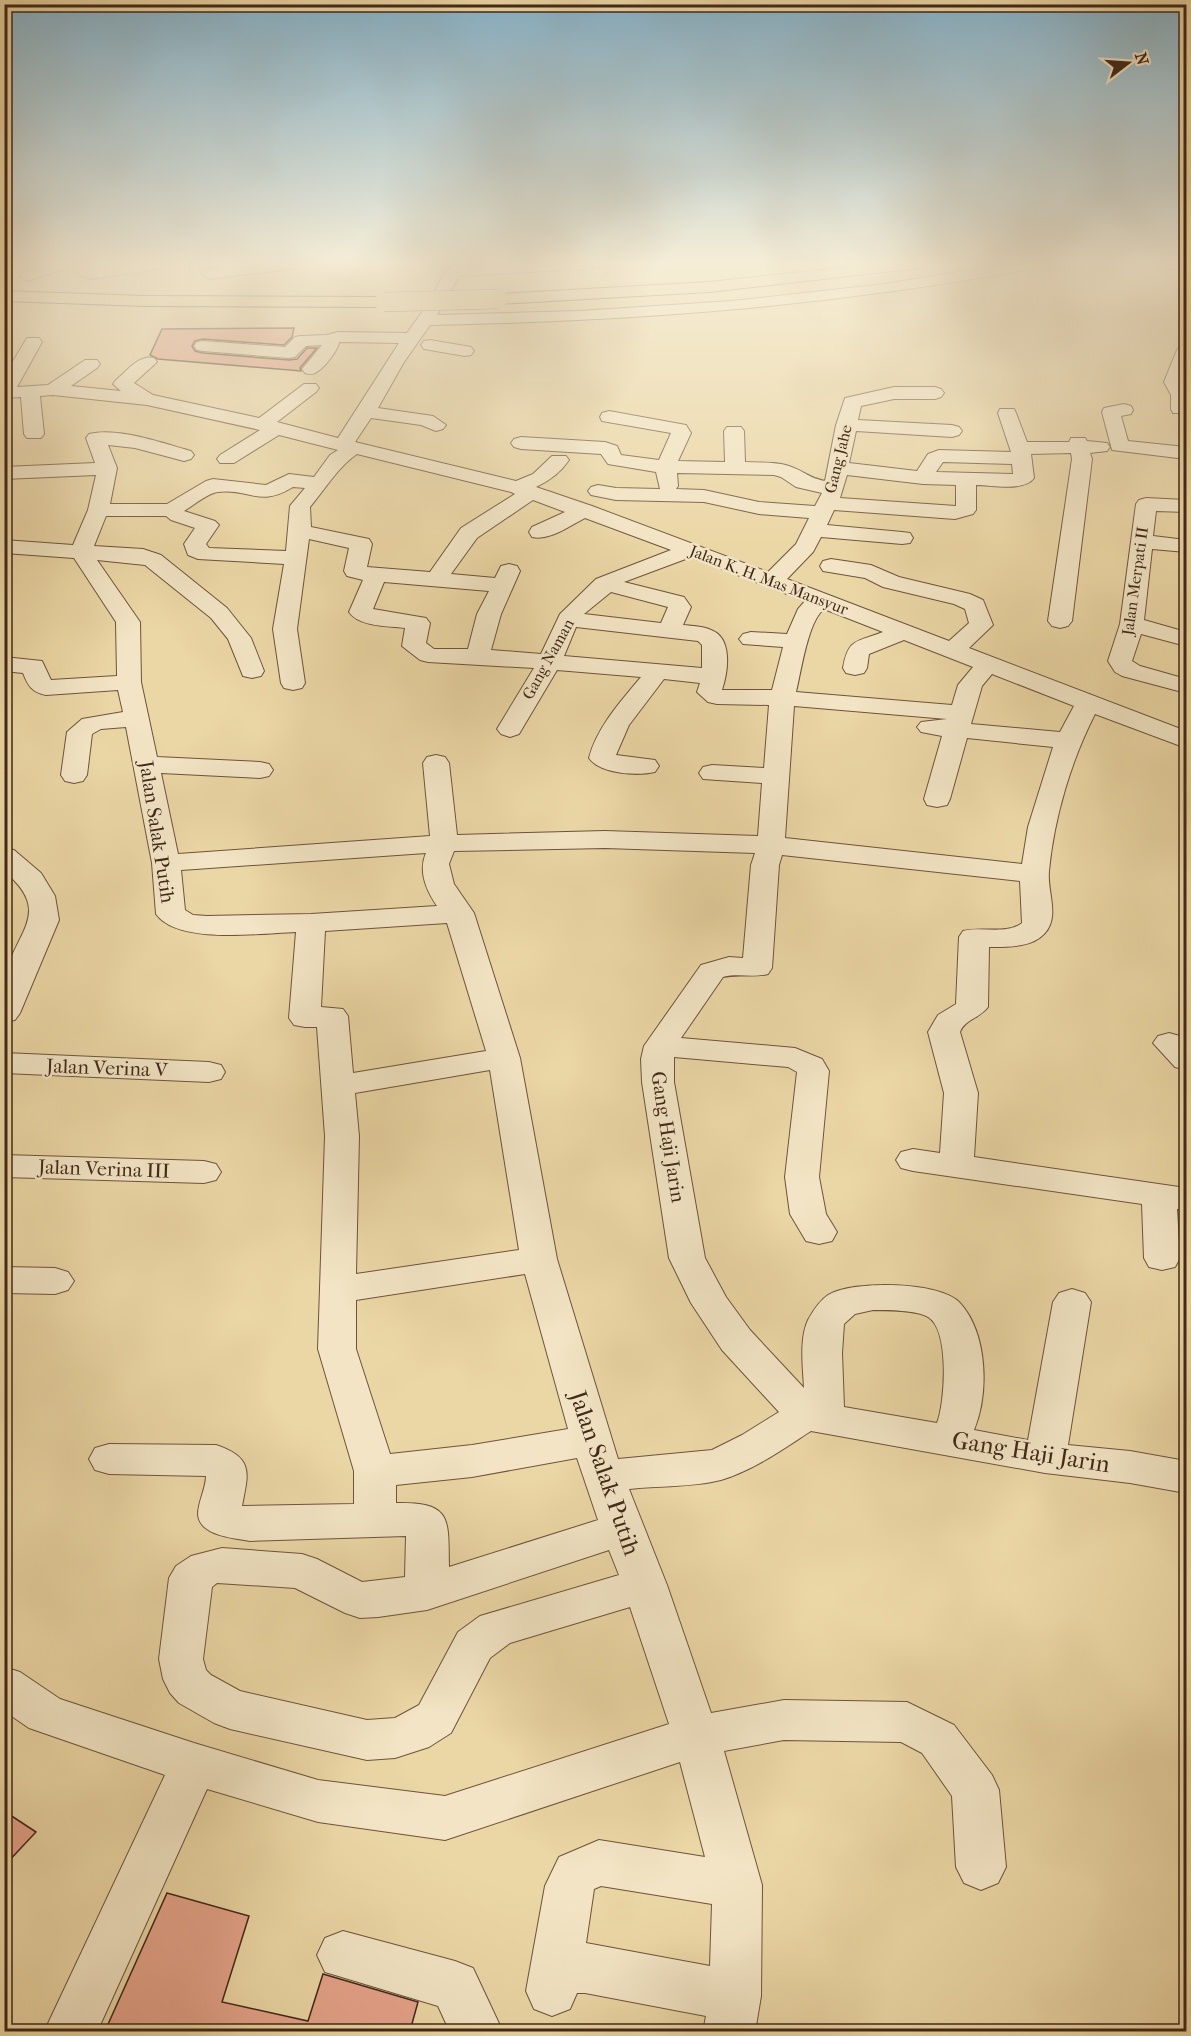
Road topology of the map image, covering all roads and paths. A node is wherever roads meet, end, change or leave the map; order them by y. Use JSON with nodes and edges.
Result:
{"nodes":[{"id":1,"x":24,"y":358,"type":"edge"},
{"id":2,"x":323,"y":358,"type":"edge"},
{"id":3,"x":342,"y":358,"type":"dead end"},
{"id":4,"x":389,"y":358,"type":"edge"},
{"id":5,"x":1183,"y":358,"type":"edge"},
{"id":6,"x":148,"y":362,"type":"dead end"},
{"id":7,"x":91,"y":364,"type":"dead end"},
{"id":8,"x":314,"y":372,"type":"junction"},
{"id":9,"x":52,"y":390,"type":"junction"},
{"id":10,"x":30,"y":391,"type":"junction"},
{"id":11,"x":4,"y":393,"type":"edge"},
{"id":12,"x":935,"y":393,"type":"dead end"},
{"id":13,"x":117,"y":395,"type":"junction"},
{"id":14,"x":147,"y":399,"type":"junction"},
{"id":15,"x":1182,"y":400,"type":"edge"},
{"id":16,"x":187,"y":407,"type":"junction"},
{"id":17,"x":1124,"y":410,"type":"dead end"},
{"id":18,"x":366,"y":412,"type":"junction"},
{"id":19,"x":1007,"y":413,"type":"dead end"},
{"id":20,"x":117,"y":416,"type":"dead end"},
{"id":21,"x":609,"y":417,"type":"dead end"},
{"id":22,"x":168,"y":419,"type":"dead end"},
{"id":23,"x":846,"y":424,"type":"junction"},
{"id":24,"x":436,"y":425,"type":"dead end"},
{"id":25,"x":269,"y":426,"type":"junction"},
{"id":26,"x":734,"y":431,"type":"dead end"},
{"id":27,"x":952,"y":431,"type":"dead end"},
{"id":28,"x":34,"y":434,"type":"dead end"},
{"id":29,"x":521,"y":442,"type":"dead end"},
{"id":30,"x":1079,"y":445,"type":"junction"},
{"id":31,"x":349,"y":446,"type":"junction"},
{"id":32,"x":1119,"y":446,"type":"junction"},
{"id":33,"x":1021,"y":453,"type":"junction"},
{"id":34,"x":1186,"y":453,"type":"edge"},
{"id":35,"x":184,"y":455,"type":"dead end"},
{"id":36,"x":227,"y":459,"type":"dead end"},
{"id":37,"x":559,"y":460,"type":"dead end"},
{"id":38,"x":839,"y":461,"type":"junction"},
{"id":39,"x":492,"y":462,"type":"dead end"},
{"id":40,"x":666,"y":467,"type":"junction"},
{"id":41,"x":107,"y":468,"type":"junction"},
{"id":42,"x":735,"y":468,"type":"junction"},
{"id":43,"x":4,"y":473,"type":"edge"},
{"id":44,"x":454,"y":474,"type":"junction"},
{"id":45,"x":923,"y":477,"type":"junction"},
{"id":46,"x":966,"y":480,"type":"junction"},
{"id":47,"x":320,"y":484,"type":"junction"},
{"id":48,"x":525,"y":490,"type":"junction"},
{"id":49,"x":598,"y":491,"type":"dead end"},
{"id":50,"x":668,"y":494,"type":"junction"},
{"id":51,"x":1186,"y":506,"type":"edge"},
{"id":52,"x":823,"y":509,"type":"junction"},
{"id":53,"x":98,"y":510,"type":"junction"},
{"id":54,"x":171,"y":510,"type":"junction"},
{"id":55,"x":585,"y":510,"type":"junction"},
{"id":56,"x":300,"y":531,"type":"junction"},
{"id":57,"x":540,"y":532,"type":"dead end"},
{"id":58,"x":647,"y":533,"type":"junction"},
{"id":59,"x":902,"y":538,"type":"dead end"},
{"id":60,"x":1142,"y":541,"type":"junction"},
{"id":61,"x":4,"y":546,"type":"edge"},
{"id":62,"x":1186,"y":546,"type":"edge"},
{"id":63,"x":691,"y":550,"type":"junction"},
{"id":64,"x":81,"y":552,"type":"junction"},
{"id":65,"x":297,"y":558,"type":"junction"},
{"id":66,"x":831,"y":566,"type":"dead end"},
{"id":67,"x":377,"y":573,"type":"junction"},
{"id":68,"x":436,"y":579,"type":"junction"},
{"id":69,"x":771,"y":582,"type":"junction"},
{"id":70,"x":604,"y":584,"type":"junction"},
{"id":71,"x":820,"y":601,"type":"junction"},
{"id":72,"x":568,"y":619,"type":"junction"},
{"id":73,"x":1060,"y":621,"type":"dead end"},
{"id":74,"x":1132,"y":624,"type":"junction"},
{"id":75,"x":669,"y":630,"type":"junction"},
{"id":76,"x":903,"y":632,"type":"junction"},
{"id":77,"x":751,"y":639,"type":"dead end"},
{"id":78,"x":1186,"y":639,"type":"edge"},
{"id":79,"x":796,"y":641,"type":"junction"},
{"id":80,"x":953,"y":650,"type":"junction"},
{"id":81,"x":478,"y":656,"type":"junction"},
{"id":82,"x":549,"y":662,"type":"junction"},
{"id":83,"x":4,"y":664,"type":"edge"},
{"id":84,"x":988,"y":664,"type":"junction"},
{"id":85,"x":855,"y":668,"type":"dead end"},
{"id":86,"x":252,"y":671,"type":"dead end"},
{"id":87,"x":658,"y":671,"type":"junction"},
{"id":88,"x":714,"y":677,"type":"junction"},
{"id":89,"x":129,"y":682,"type":"junction"},
{"id":90,"x":293,"y":683,"type":"dead end"},
{"id":91,"x":1186,"y":686,"type":"edge"},
{"id":92,"x":782,"y":698,"type":"junction"},
{"id":93,"x":1088,"y":702,"type":"junction"},
{"id":94,"x":136,"y":719,"type":"junction"},
{"id":95,"x":958,"y":721,"type":"junction"},
{"id":96,"x":920,"y":726,"type":"dead end"},
{"id":97,"x":510,"y":729,"type":"dead end"},
{"id":98,"x":1186,"y":740,"type":"edge"},
{"id":99,"x":1068,"y":741,"type":"junction"},
{"id":100,"x":436,"y":763,"type":"dead end"},
{"id":101,"x":147,"y":764,"type":"junction"},
{"id":102,"x":646,"y":766,"type":"dead end"},
{"id":103,"x":260,"y":770,"type":"dead end"},
{"id":104,"x":712,"y":773,"type":"dead end"},
{"id":105,"x":74,"y":775,"type":"dead end"},
{"id":106,"x":776,"y":776,"type":"junction"},
{"id":107,"x":938,"y":799,"type":"dead end"},
{"id":108,"x":444,"y":842,"type":"junction"},
{"id":109,"x":771,"y":846,"type":"junction"},
{"id":110,"x":4,"y":856,"type":"edge"},
{"id":111,"x":166,"y":863,"type":"junction"},
{"id":112,"x":1034,"y":873,"type":"junction"},
{"id":113,"x":459,"y":913,"type":"junction"},
{"id":114,"x":311,"y":923,"type":"junction"},
{"id":115,"x":4,"y":1013,"type":"edge"},
{"id":116,"x":660,"y":1046,"type":"junction"},
{"id":117,"x":504,"y":1058,"type":"junction"},
{"id":118,"x":4,"y":1064,"type":"edge"},
{"id":119,"x":209,"y":1072,"type":"dead end"},
{"id":120,"x":338,"y":1086,"type":"junction"},
{"id":121,"x":913,"y":1160,"type":"dead end"},
{"id":122,"x":4,"y":1166,"type":"edge"},
{"id":123,"x":956,"y":1166,"type":"junction"},
{"id":124,"x":204,"y":1172,"type":"dead end"},
{"id":125,"x":1173,"y":1197,"type":"edge"},
{"id":126,"x":819,"y":1232,"type":"dead end"},
{"id":127,"x":1162,"y":1258,"type":"dead end"},
{"id":128,"x":538,"y":1259,"type":"junction"},
{"id":129,"x":4,"y":1280,"type":"edge"},
{"id":130,"x":55,"y":1281,"type":"dead end"},
{"id":131,"x":337,"y":1289,"type":"junction"},
{"id":132,"x":1072,"y":1302,"type":"dead end"},
{"id":133,"x":815,"y":1417,"type":"junction"},
{"id":134,"x":950,"y":1440,"type":"junction"},
{"id":135,"x":597,"y":1458,"type":"junction"},
{"id":136,"x":1045,"y":1458,"type":"junction"},
{"id":137,"x":109,"y":1459,"type":"dead end"},
{"id":138,"x":375,"y":1471,"type":"junction"},
{"id":139,"x":1186,"y":1477,"type":"edge"},
{"id":140,"x":375,"y":1521,"type":"junction"},
{"id":141,"x":622,"y":1529,"type":"junction"},
{"id":142,"x":645,"y":1585,"type":"junction"},
{"id":143,"x":427,"y":1592,"type":"junction"},
{"id":144,"x":4,"y":1686,"type":"edge"},
{"id":145,"x":696,"y":1736,"type":"junction"},
{"id":146,"x":194,"y":1764,"type":"junction"},
{"id":147,"x":981,"y":1867,"type":"dead end"},
{"id":148,"x":737,"y":1885,"type":"junction"},
{"id":149,"x":343,"y":1955,"type":"dead end"},
{"id":150,"x":732,"y":2014,"type":"edge"},
{"id":151,"x":70,"y":2031,"type":"edge"},
{"id":152,"x":477,"y":2031,"type":"edge"}],
"edges":[{"from":1,"to":11,"type":"street"},
{"from":2,"to":8,"type":"street"},
{"from":3,"to":8,"type":"street"},
{"from":4,"to":18,"type":"street"},
{"from":5,"to":15,"type":"street"},
{"from":6,"to":14,"type":"street"},
{"from":7,"to":9,"type":"street"},
{"from":8,"to":25,"type":"street"},
{"from":9,"to":10,"type":"street","name":"Jalan K. H. Mas Mansyur"},
{"from":9,"to":13,"type":"street","name":"Jalan K. H. Mas Mansyur"},
{"from":10,"to":11,"type":"street","name":"Jalan K. H. Mas Mansyur"},
{"from":10,"to":28,"type":"street"},
{"from":12,"to":23,"type":"street","name":"Gang Jahe"},
{"from":13,"to":14,"type":"street","name":"Jalan K. H. Mas Mansyur"},
{"from":13,"to":20,"type":"street"},
{"from":14,"to":16,"type":"street","name":"Jalan K. H. Mas Mansyur"},
{"from":16,"to":22,"type":"street"},
{"from":16,"to":25,"type":"street","name":"Jalan K. H. Mas Mansyur"},
{"from":17,"to":32,"type":"street"},
{"from":18,"to":24,"type":"street"},
{"from":18,"to":31,"type":"street"},
{"from":19,"to":33,"type":"street"},
{"from":21,"to":40,"type":"street"},
{"from":23,"to":27,"type":"street"},
{"from":23,"to":38,"type":"street","name":"Gang Jahe"},
{"from":25,"to":31,"type":"street","name":"Jalan K. H. Mas Mansyur"},
{"from":25,"to":36,"type":"street"},
{"from":26,"to":42,"type":"street"},
{"from":29,"to":40,"type":"street"},
{"from":30,"to":32,"type":"street"},
{"from":30,"to":33,"type":"street"},
{"from":30,"to":73,"type":"street"},
{"from":31,"to":44,"type":"street","name":"Jalan K. H. Mas Mansyur"},
{"from":31,"to":47,"type":"street"},
{"from":32,"to":34,"type":"street"},
{"from":33,"to":45,"type":"street"},
{"from":33,"to":46,"type":"street"},
{"from":35,"to":41,"type":"street"},
{"from":37,"to":48,"type":"street"},
{"from":38,"to":45,"type":"street"},
{"from":38,"to":52,"type":"street","name":"Gang Jahe"},
{"from":39,"to":44,"type":"street"},
{"from":40,"to":42,"type":"street"},
{"from":40,"to":50,"type":"street"},
{"from":41,"to":43,"type":"street"},
{"from":41,"to":53,"type":"street"},
{"from":42,"to":52,"type":"street"},
{"from":44,"to":48,"type":"street","name":"Jalan K. H. Mas Mansyur"},
{"from":45,"to":46,"type":"street"},
{"from":46,"to":52,"type":"street"},
{"from":47,"to":54,"type":"street"},
{"from":47,"to":56,"type":"street"},
{"from":48,"to":55,"type":"street","name":"Jalan K. H. Mas Mansyur"},
{"from":48,"to":68,"type":"street"},
{"from":49,"to":50,"type":"street"},
{"from":50,"to":52,"type":"street"},
{"from":50,"to":58,"type":"street"},
{"from":51,"to":60,"type":"street","name":"Jalan Merpati II"},
{"from":52,"to":59,"type":"street"},
{"from":52,"to":69,"type":"street","name":"Gang Jahe"},
{"from":53,"to":54,"type":"street"},
{"from":53,"to":64,"type":"street"},
{"from":54,"to":65,"type":"street"},
{"from":55,"to":57,"type":"street"},
{"from":55,"to":58,"type":"street","name":"Jalan K. H. Mas Mansyur"},
{"from":56,"to":65,"type":"street"},
{"from":56,"to":67,"type":"street"},
{"from":58,"to":63,"type":"street","name":"Jalan K. H. Mas Mansyur"},
{"from":60,"to":62,"type":"street"},
{"from":60,"to":74,"type":"street","name":"Jalan Merpati II"},
{"from":61,"to":64,"type":"street"},
{"from":63,"to":69,"type":"street","name":"Jalan K. H. Mas Mansyur"},
{"from":63,"to":70,"type":"street","name":"Gang Naman"},
{"from":64,"to":86,"type":"street"},
{"from":64,"to":89,"type":"street","name":"Jalan Salak Putih"},
{"from":65,"to":90,"type":"street"},
{"from":66,"to":80,"type":"street"},
{"from":67,"to":68,"type":"street"},
{"from":67,"to":81,"type":"street"},
{"from":68,"to":81,"type":"street"},
{"from":69,"to":71,"type":"street","name":"Jalan K. H. Mas Mansyur"},
{"from":70,"to":72,"type":"street","name":"Gang Naman"},
{"from":70,"to":75,"type":"street"},
{"from":71,"to":76,"type":"street","name":"Jalan K. H. Mas Mansyur"},
{"from":71,"to":79,"type":"street","name":"Gang Haji Jarin"},
{"from":72,"to":75,"type":"street"},
{"from":72,"to":82,"type":"street","name":"Gang Naman"},
{"from":74,"to":78,"type":"street"},
{"from":74,"to":91,"type":"street","name":"Jalan Merpati II"},
{"from":75,"to":88,"type":"street"},
{"from":76,"to":80,"type":"street","name":"Jalan K. H. Mas Mansyur"},
{"from":76,"to":85,"type":"street"},
{"from":77,"to":79,"type":"street"},
{"from":79,"to":92,"type":"street","name":"Gang Haji Jarin"},
{"from":80,"to":84,"type":"street","name":"Jalan K. H. Mas Mansyur"},
{"from":81,"to":82,"type":"street"},
{"from":82,"to":87,"type":"street"},
{"from":82,"to":97,"type":"street","name":"Gang Naman"},
{"from":83,"to":89,"type":"street"},
{"from":84,"to":93,"type":"street","name":"Jalan K. H. Mas Mansyur"},
{"from":84,"to":95,"type":"street"},
{"from":87,"to":88,"type":"street"},
{"from":87,"to":102,"type":"street"},
{"from":88,"to":92,"type":"street"},
{"from":89,"to":94,"type":"street","name":"Jalan Salak Putih"},
{"from":92,"to":95,"type":"street"},
{"from":92,"to":106,"type":"street","name":"Gang Haji Jarin"},
{"from":93,"to":98,"type":"street","name":"Jalan K. H. Mas Mansyur"},
{"from":93,"to":99,"type":"street"},
{"from":94,"to":101,"type":"street","name":"Jalan Salak Putih"},
{"from":94,"to":105,"type":"street"},
{"from":95,"to":96,"type":"street"},
{"from":95,"to":99,"type":"street"},
{"from":95,"to":107,"type":"street"},
{"from":99,"to":112,"type":"street"},
{"from":100,"to":108,"type":"street","name":"Jalan Salak Putih"},
{"from":101,"to":103,"type":"street"},
{"from":101,"to":111,"type":"street","name":"Jalan Salak Putih"},
{"from":104,"to":106,"type":"street"},
{"from":106,"to":109,"type":"street","name":"Gang Haji Jarin"},
{"from":108,"to":109,"type":"street"},
{"from":108,"to":111,"type":"street"},
{"from":108,"to":113,"type":"street","name":"Jalan Salak Putih"},
{"from":109,"to":112,"type":"street"},
{"from":109,"to":116,"type":"street","name":"Gang Haji Jarin"},
{"from":110,"to":115,"type":"street"},
{"from":111,"to":114,"type":"street","name":"Jalan Salak Putih"},
{"from":112,"to":123,"type":"street"},
{"from":113,"to":114,"type":"street","name":"Jalan Salak Putih"},
{"from":113,"to":117,"type":"street","name":"Jalan Salak Putih"},
{"from":114,"to":120,"type":"street"},
{"from":116,"to":126,"type":"street"},
{"from":116,"to":133,"type":"street","name":"Gang Haji Jarin"},
{"from":117,"to":120,"type":"street"},
{"from":117,"to":128,"type":"street","name":"Jalan Salak Putih"},
{"from":118,"to":119,"type":"street","name":"Jalan Verina V"},
{"from":120,"to":131,"type":"street"},
{"from":121,"to":123,"type":"street"},
{"from":122,"to":124,"type":"street","name":"Jalan Verina III"},
{"from":123,"to":125,"type":"street"},
{"from":125,"to":127,"type":"street"},
{"from":128,"to":131,"type":"street"},
{"from":128,"to":135,"type":"street","name":"Jalan Salak Putih"},
{"from":129,"to":130,"type":"street"},
{"from":131,"to":138,"type":"street"},
{"from":132,"to":136,"type":"street"},
{"from":133,"to":134,"type":"street","name":"Gang Haji Jarin"},
{"from":133,"to":134,"type":"street"},
{"from":133,"to":135,"type":"street"},
{"from":134,"to":136,"type":"street","name":"Gang Haji Jarin"},
{"from":135,"to":138,"type":"street"},
{"from":135,"to":141,"type":"street","name":"Jalan Salak Putih"},
{"from":136,"to":139,"type":"street","name":"Gang Haji Jarin"},
{"from":137,"to":140,"type":"street"},
{"from":138,"to":140,"type":"street"},
{"from":140,"to":143,"type":"street"},
{"from":141,"to":142,"type":"street","name":"Jalan Salak Putih"},
{"from":141,"to":143,"type":"street"},
{"from":142,"to":143,"type":"street"},
{"from":142,"to":145,"type":"street","name":"Jalan Salak Putih"},
{"from":144,"to":146,"type":"street"},
{"from":145,"to":146,"type":"street"},
{"from":145,"to":147,"type":"street"},
{"from":145,"to":148,"type":"street","name":"Jalan Salak Putih"},
{"from":146,"to":151,"type":"street"},
{"from":148,"to":150,"type":"street","name":"Jalan Salak Putih"},
{"from":148,"to":150,"type":"street"},
{"from":149,"to":152,"type":"street"}]}
